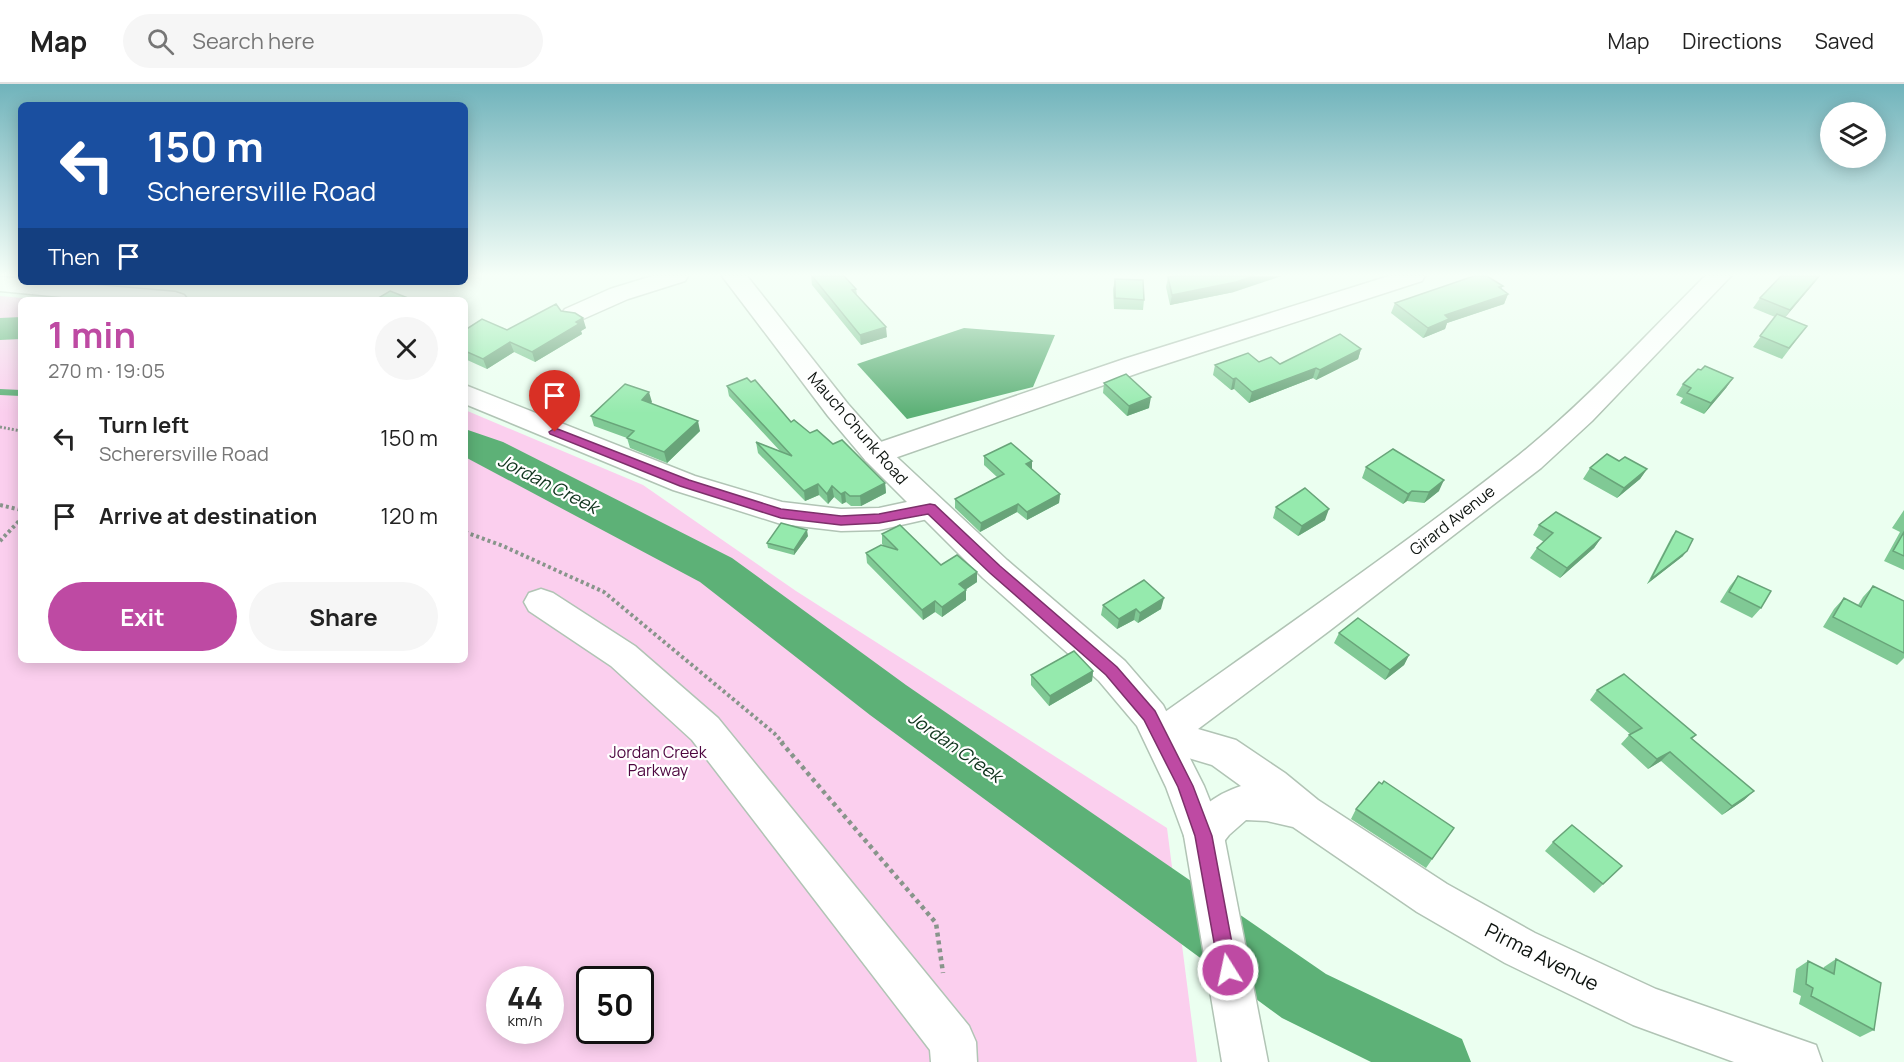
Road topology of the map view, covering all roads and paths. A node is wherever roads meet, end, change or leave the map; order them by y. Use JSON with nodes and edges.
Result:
{"nodes":[{"id":1,"x":769,"y":322,"type":"edge"},
{"id":2,"x":1270,"y":322,"type":"edge"},
{"id":3,"x":1674,"y":322,"type":"edge"},
{"id":4,"x":468,"y":395,"type":"edge"},
{"id":5,"x":0,"y":427,"type":"edge"},
{"id":6,"x":18,"y":430,"type":"edge"},
{"id":7,"x":876,"y":454,"type":"junction"},
{"id":8,"x":0,"y":504,"type":"edge"},
{"id":9,"x":930,"y":508,"type":"junction"},
{"id":10,"x":18,"y":509,"type":"edge"},
{"id":11,"x":18,"y":522,"type":"edge"},
{"id":12,"x":0,"y":541,"type":"edge"},
{"id":13,"x":541,"y":602,"type":"dead end"},
{"id":14,"x":1161,"y":735,"type":"junction"},
{"id":15,"x":1304,"y":813,"type":"junction"},
{"id":16,"x":1204,"y":836,"type":"junction"},
{"id":17,"x":1244,"y":1061,"type":"edge"},
{"id":18,"x":954,"y":1062,"type":"edge"},
{"id":19,"x":1799,"y":1062,"type":"edge"}],
"edges":[{"from":1,"to":7,"type":"street","name":"Mauch Chunk Road"},
{"from":2,"to":7,"type":"street"},
{"from":3,"to":14,"type":"street","name":"Girard Avenue"},
{"from":4,"to":9,"type":"street"},
{"from":5,"to":6,"type":"path"},
{"from":7,"to":9,"type":"street","name":"Mauch Chunk Road"},
{"from":8,"to":10,"type":"path"},
{"from":9,"to":14,"type":"street","name":"Mauch Chunk Road"},
{"from":11,"to":12,"type":"path"},
{"from":13,"to":18,"type":"street"},
{"from":14,"to":15,"type":"street","name":"Pirma Avenue"},
{"from":14,"to":16,"type":"street","name":"Mauch Chunk Road"},
{"from":15,"to":16,"type":"street","name":"Pirma Avenue"},
{"from":15,"to":19,"type":"street","name":"Pirma Avenue"},
{"from":16,"to":17,"type":"street","name":"Mauch Chunk Road"}]}
